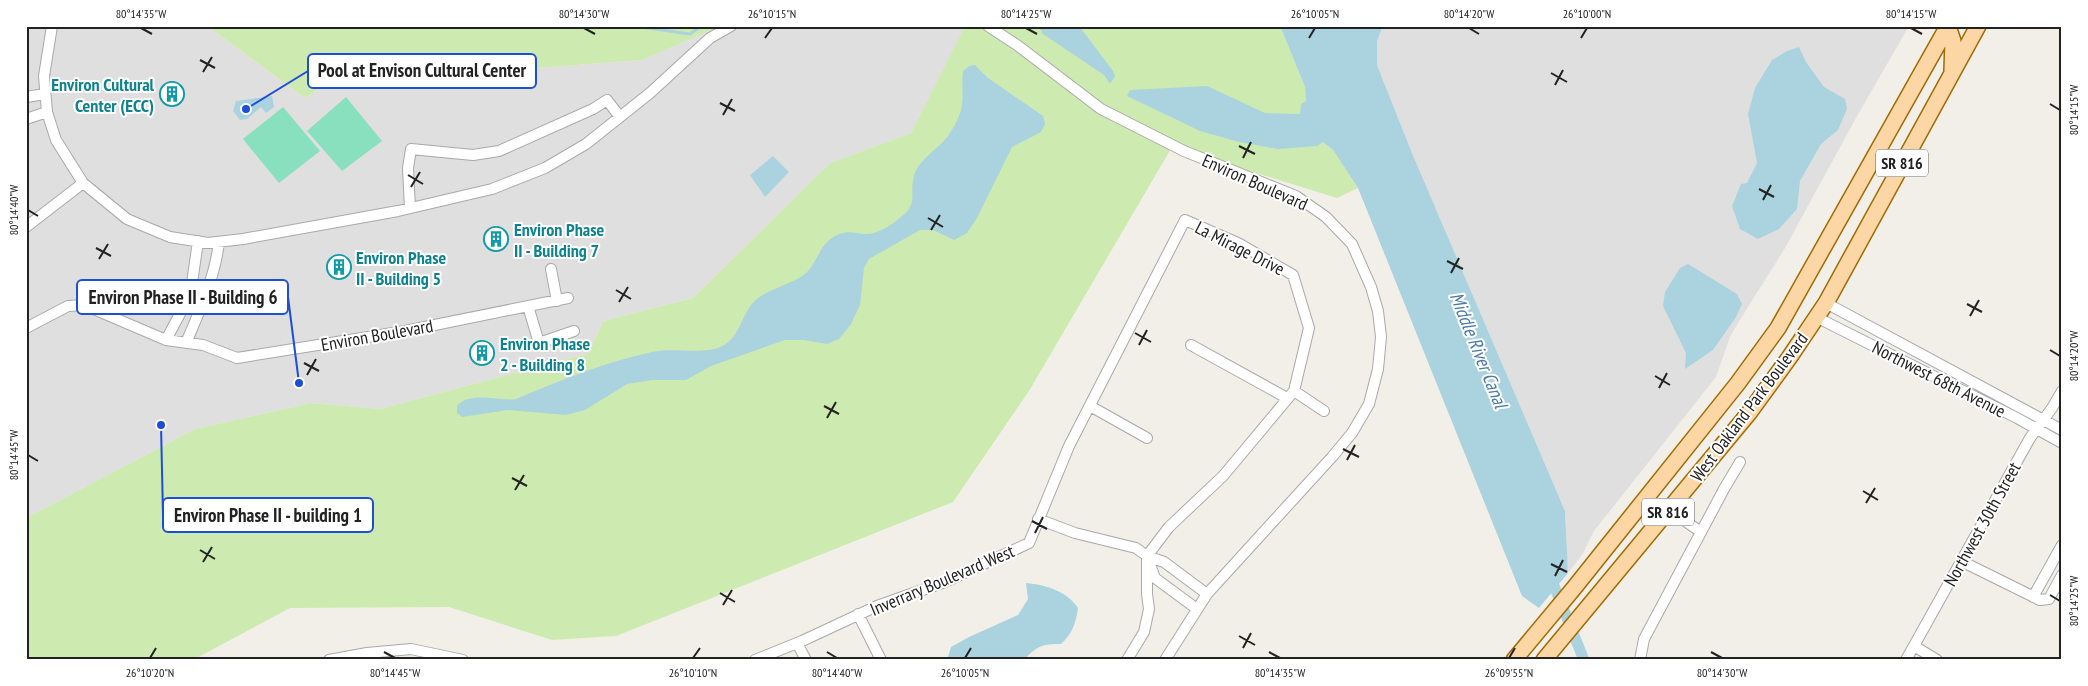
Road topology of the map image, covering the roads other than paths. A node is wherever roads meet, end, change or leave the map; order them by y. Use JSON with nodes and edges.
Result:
{"nodes":[{"id":1,"x":52,"y":26,"type":"edge"},
{"id":2,"x":731,"y":26,"type":"edge"},
{"id":3,"x":988,"y":26,"type":"edge"},
{"id":4,"x":1948,"y":26,"type":"edge"},
{"id":5,"x":1974,"y":28,"type":"edge"},
{"id":6,"x":1952,"y":73,"type":"junction"},
{"id":7,"x":46,"y":94,"type":"junction"},
{"id":8,"x":26,"y":98,"type":"edge"},
{"id":9,"x":47,"y":112,"type":"junction"},
{"id":10,"x":620,"y":117,"type":"junction"},
{"id":11,"x":26,"y":119,"type":"edge"},
{"id":12,"x":83,"y":183,"type":"junction"},
{"id":13,"x":410,"y":208,"type":"junction"},
{"id":14,"x":26,"y":227,"type":"edge"},
{"id":15,"x":198,"y":242,"type":"junction"},
{"id":16,"x":219,"y":242,"type":"junction"},
{"id":17,"x":551,"y":268,"type":"dead end"},
{"id":18,"x":568,"y":298,"type":"dead end"},
{"id":19,"x":557,"y":301,"type":"junction"},
{"id":20,"x":1826,"y":303,"type":"junction"},
{"id":21,"x":528,"y":306,"type":"junction"},
{"id":22,"x":1816,"y":317,"type":"junction"},
{"id":23,"x":26,"y":328,"type":"edge"},
{"id":24,"x":574,"y":331,"type":"dead end"},
{"id":25,"x":166,"y":340,"type":"junction"},
{"id":26,"x":186,"y":343,"type":"junction"},
{"id":27,"x":1191,"y":344,"type":"dead end"},
{"id":28,"x":2062,"y":391,"type":"edge"},
{"id":29,"x":1290,"y":395,"type":"junction"},
{"id":30,"x":1090,"y":406,"type":"junction"},
{"id":31,"x":1324,"y":411,"type":"dead end"},
{"id":32,"x":2042,"y":420,"type":"junction"},
{"id":33,"x":2035,"y":429,"type":"junction"},
{"id":34,"x":2062,"y":430,"type":"edge"},
{"id":35,"x":1147,"y":438,"type":"dead end"},
{"id":36,"x":2062,"y":443,"type":"edge"},
{"id":37,"x":1740,"y":462,"type":"dead end"},
{"id":38,"x":1669,"y":510,"type":"junction"},
{"id":39,"x":1038,"y":519,"type":"junction"},
{"id":40,"x":1701,"y":532,"type":"junction"},
{"id":41,"x":2062,"y":545,"type":"edge"},
{"id":42,"x":1147,"y":556,"type":"junction"},
{"id":43,"x":1961,"y":562,"type":"junction"},
{"id":44,"x":2062,"y":575,"type":"edge"},
{"id":45,"x":1207,"y":594,"type":"junction"},
{"id":46,"x":2033,"y":597,"type":"junction"},
{"id":47,"x":1197,"y":609,"type":"junction"},
{"id":48,"x":858,"y":614,"type":"junction"},
{"id":49,"x":797,"y":643,"type":"junction"},
{"id":50,"x":1914,"y":646,"type":"junction"},
{"id":51,"x":1545,"y":658,"type":"edge"},
{"id":52,"x":336,"y":659,"type":"edge"},
{"id":53,"x":463,"y":660,"type":"edge"},
{"id":54,"x":755,"y":660,"type":"edge"},
{"id":55,"x":806,"y":660,"type":"edge"},
{"id":56,"x":881,"y":660,"type":"edge"},
{"id":57,"x":1127,"y":660,"type":"edge"},
{"id":58,"x":1165,"y":660,"type":"edge"},
{"id":59,"x":1514,"y":660,"type":"edge"},
{"id":60,"x":1640,"y":660,"type":"edge"},
{"id":61,"x":1907,"y":660,"type":"edge"},
{"id":62,"x":1937,"y":660,"type":"edge"}],
"edges":[{"from":1,"to":7,"type":"street"},
{"from":2,"to":10,"type":"street"},
{"from":3,"to":45,"type":"street","name":"Environ Boulevard"},
{"from":4,"to":6,"type":"main road"},
{"from":4,"to":59,"type":"main road","name":"West Oakland Park Boulevard","number":"SR 816"},
{"from":5,"to":6,"type":"main road","name":"West Oakland Park Boulevard","number":"SR 816"},
{"from":6,"to":20,"type":"main road","name":"West Oakland Park Boulevard","number":"SR 816"},
{"from":7,"to":8,"type":"street"},
{"from":7,"to":9,"type":"street"},
{"from":9,"to":11,"type":"street"},
{"from":9,"to":12,"type":"street"},
{"from":10,"to":13,"type":"street"},
{"from":10,"to":13,"type":"street"},
{"from":12,"to":14,"type":"street"},
{"from":12,"to":15,"type":"street"},
{"from":13,"to":16,"type":"street"},
{"from":15,"to":16,"type":"street"},
{"from":15,"to":25,"type":"street"},
{"from":16,"to":26,"type":"street"},
{"from":17,"to":19,"type":"street"},
{"from":18,"to":19,"type":"street","name":"Environ Boulevard"},
{"from":19,"to":21,"type":"street","name":"Environ Boulevard"},
{"from":20,"to":22,"type":"main road","name":"West Oakland Park Boulevard","number":"SR 816"},
{"from":20,"to":32,"type":"street","name":"Northwest 68th Avenue"},
{"from":21,"to":24,"type":"street"},
{"from":21,"to":26,"type":"street","name":"Environ Boulevard"},
{"from":22,"to":33,"type":"street","name":"Northwest 68th Avenue"},
{"from":22,"to":38,"type":"main road","name":"West Oakland Park Boulevard","number":"SR 816"},
{"from":23,"to":25,"type":"street","name":"Environ Boulevard"},
{"from":25,"to":26,"type":"street","name":"Environ Boulevard"},
{"from":27,"to":29,"type":"street"},
{"from":28,"to":32,"type":"street","name":"Northwest 30th Street"},
{"from":29,"to":30,"type":"street","name":"La Mirage Drive"},
{"from":29,"to":31,"type":"street"},
{"from":29,"to":42,"type":"street","name":"La Mirage Drive"},
{"from":30,"to":35,"type":"street"},
{"from":30,"to":39,"type":"street","name":"La Mirage Drive"},
{"from":32,"to":33,"type":"street","name":"Northwest 30th Street"},
{"from":32,"to":34,"type":"street","name":"Northwest 68th Avenue"},
{"from":33,"to":36,"type":"street","name":"Northwest 68th Avenue"},
{"from":33,"to":43,"type":"street","name":"Northwest 30th Street"},
{"from":37,"to":40,"type":"street"},
{"from":38,"to":40,"type":"street"},
{"from":38,"to":51,"type":"main road","name":"West Oakland Park Boulevard","number":"SR 816"},
{"from":39,"to":42,"type":"street"},
{"from":39,"to":48,"type":"street","name":"Inverrary Boulevard West"},
{"from":40,"to":60,"type":"street"},
{"from":41,"to":46,"type":"street"},
{"from":42,"to":45,"type":"street"},
{"from":42,"to":47,"type":"street"},
{"from":42,"to":57,"type":"street"},
{"from":43,"to":46,"type":"street"},
{"from":43,"to":50,"type":"street","name":"Northwest 30th Street"},
{"from":44,"to":46,"type":"street"},
{"from":45,"to":47,"type":"street","name":"Environ Boulevard"},
{"from":47,"to":58,"type":"street","name":"Environ Boulevard"},
{"from":48,"to":49,"type":"street","name":"Inverrary Boulevard West"},
{"from":48,"to":56,"type":"street","name":"Inverrary Boulevard West"},
{"from":49,"to":54,"type":"street","name":"Inverrary Boulevard West"},
{"from":49,"to":55,"type":"street"},
{"from":50,"to":61,"type":"street","name":"Northwest 30th Street"},
{"from":50,"to":62,"type":"street"},
{"from":52,"to":53,"type":"street"}]}
